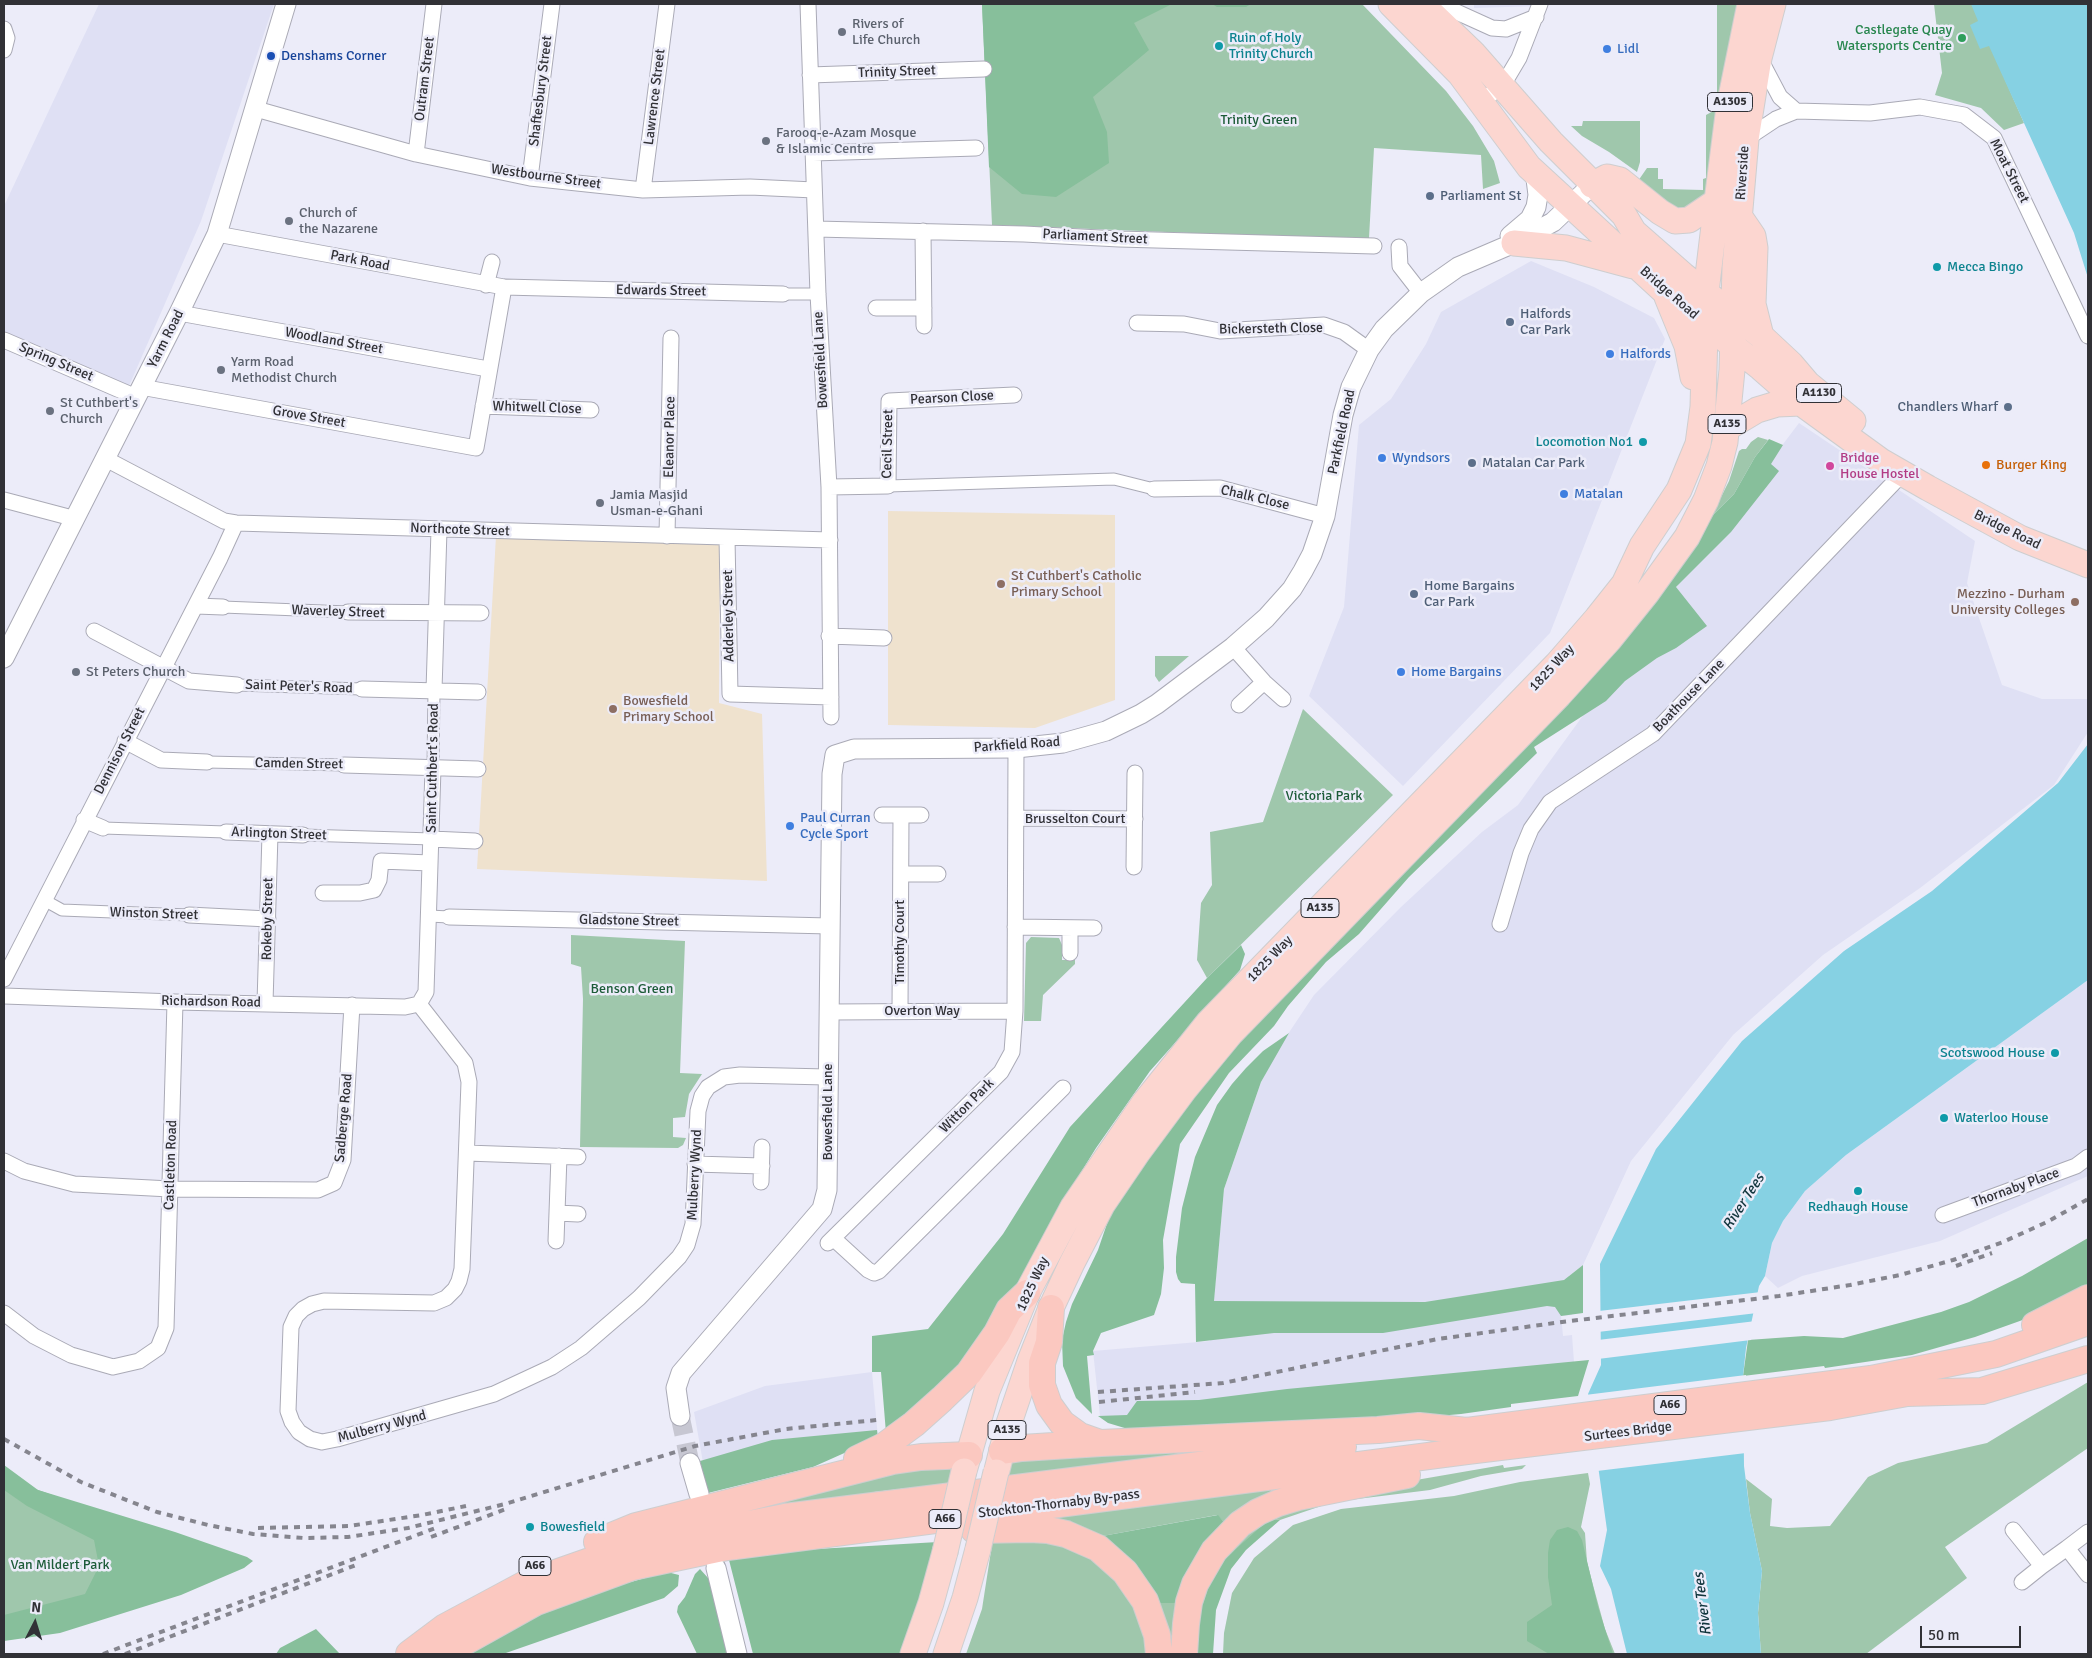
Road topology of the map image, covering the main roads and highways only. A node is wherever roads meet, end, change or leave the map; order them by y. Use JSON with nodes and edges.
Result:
{"nodes":[{"id":1,"x":1391,"y":4,"type":"edge"},
{"id":2,"x":1422,"y":4,"type":"edge"},
{"id":3,"x":1750,"y":4,"type":"edge"},
{"id":4,"x":1773,"y":4,"type":"edge"},
{"id":5,"x":1592,"y":185,"type":"junction"},
{"id":6,"x":1717,"y":201,"type":"junction"},
{"id":7,"x":1740,"y":217,"type":"junction"},
{"id":8,"x":1505,"y":246,"type":"road end"},
{"id":9,"x":1640,"y":268,"type":"junction"},
{"id":10,"x":1665,"y":292,"type":"junction"},
{"id":11,"x":1706,"y":292,"type":"junction"},
{"id":12,"x":1733,"y":313,"type":"junction"},
{"id":13,"x":1705,"y":325,"type":"junction"},
{"id":14,"x":1761,"y":336,"type":"junction"},
{"id":15,"x":1732,"y":345,"type":"junction"},
{"id":16,"x":1801,"y":403,"type":"junction"},
{"id":17,"x":1702,"y":407,"type":"junction"},
{"id":18,"x":1727,"y":428,"type":"junction"},
{"id":19,"x":1903,"y":474,"type":"junction"},
{"id":20,"x":2088,"y":565,"type":"edge"},
{"id":21,"x":1027,"y":1293,"type":"junction"},
{"id":22,"x":2088,"y":1298,"type":"edge"},
{"id":23,"x":1051,"y":1308,"type":"junction"},
{"id":24,"x":2088,"y":1322,"type":"edge"},
{"id":25,"x":2088,"y":1344,"type":"edge"},
{"id":26,"x":2088,"y":1359,"type":"edge"},
{"id":27,"x":1831,"y":1392,"type":"junction"},
{"id":28,"x":1907,"y":1393,"type":"junction"},
{"id":29,"x":1467,"y":1431,"type":"junction"},
{"id":30,"x":1515,"y":1435,"type":"junction"},
{"id":31,"x":1100,"y":1442,"type":"junction"},
{"id":32,"x":999,"y":1462,"type":"junction"},
{"id":33,"x":967,"y":1463,"type":"junction"},
{"id":34,"x":818,"y":1478,"type":"junction"},
{"id":35,"x":839,"y":1533,"type":"junction"},
{"id":36,"x":445,"y":1627,"type":"junction"},
{"id":37,"x":409,"y":1654,"type":"edge"},
{"id":38,"x":443,"y":1654,"type":"edge"},
{"id":39,"x":913,"y":1654,"type":"edge"},
{"id":40,"x":946,"y":1654,"type":"edge"},
{"id":41,"x":1159,"y":1654,"type":"edge"},
{"id":42,"x":1184,"y":1654,"type":"edge"}],
"edges":[{"from":1,"to":9,"type":"main road","name":"Bridge Road"},
{"from":2,"to":5,"type":"main road","name":"Bridge Road"},
{"from":3,"to":6,"type":"main road","name":"Riverside","number":"A1305"},
{"from":4,"to":7,"type":"main road","name":"Riverside","number":"A1305"},
{"from":5,"to":6,"type":"main road"},
{"from":5,"to":11,"type":"main road","name":"Bridge Road","number":"A1130"},
{"from":6,"to":11,"type":"main road","name":"Riverside","number":"A1305"},
{"from":7,"to":12,"type":"main road","name":"Riverside","number":"A1305"},
{"from":7,"to":14,"type":"main road"},
{"from":8,"to":9,"type":"main road"},
{"from":9,"to":10,"type":"main road","name":"Bridge Road"},
{"from":10,"to":13,"type":"main road","name":"Bridge Road"},
{"from":10,"to":17,"type":"main road"},
{"from":11,"to":12,"type":"main road","name":"Bridge Road","number":"A1130"},
{"from":11,"to":13,"type":"main road","name":"Riverside","number":"A1305"},
{"from":12,"to":14,"type":"main road","name":"Bridge Road","number":"A1130"},
{"from":12,"to":15,"type":"main road","name":"Riverside","number":"A1305"},
{"from":13,"to":15,"type":"main road","name":"Bridge Road"},
{"from":13,"to":17,"type":"main road","name":"1825 Way","number":"A135"},
{"from":14,"to":19,"type":"main road","name":"Bridge Road","number":"A1130"},
{"from":15,"to":16,"type":"main road","name":"Bridge Road","number":"A1130"},
{"from":15,"to":18,"type":"main road","name":"1825 Way","number":"A135"},
{"from":16,"to":18,"type":"main road","number":"A135"},
{"from":16,"to":19,"type":"main road","name":"Bridge Road","number":"A1130"},
{"from":17,"to":21,"type":"main road","name":"1825 Way","number":"A135"},
{"from":18,"to":23,"type":"main road","name":"1825 Way","number":"A135"},
{"from":19,"to":20,"type":"main road","name":"Bridge Road","number":"A1130"},
{"from":21,"to":33,"type":"main road","name":"1825 Way","number":"A135"},
{"from":21,"to":34,"type":"highway"},
{"from":22,"to":27,"type":"highway"},
{"from":23,"to":31,"type":"highway","number":"A66"},
{"from":23,"to":32,"type":"main road","name":"1825 Way","number":"A135"},
{"from":24,"to":27,"type":"highway","number":"A66"},
{"from":25,"to":28,"type":"highway","number":"A66"},
{"from":26,"to":28,"type":"highway","number":"A66"},
{"from":27,"to":28,"type":"highway","number":"A66"},
{"from":27,"to":30,"type":"highway","name":"Surtees Bridge","number":"A66"},
{"from":29,"to":30,"type":"highway","number":"A66"},
{"from":29,"to":31,"type":"highway","number":"A66"},
{"from":29,"to":36,"type":"highway","name":"Stockton-Thornaby By-pass","number":"A66"},
{"from":30,"to":35,"type":"highway","name":"Stockton-Thornaby By-pass","number":"A66"},
{"from":30,"to":42,"type":"highway"},
{"from":31,"to":32,"type":"highway","number":"A66"},
{"from":32,"to":33,"type":"main road"},
{"from":32,"to":40,"type":"main road","name":"1825 Way","number":"A135","bridge":true},
{"from":33,"to":34,"type":"highway","number":"A66"},
{"from":33,"to":39,"type":"main road","name":"1825 Way","number":"A135","bridge":true},
{"from":34,"to":36,"type":"highway","number":"A66"},
{"from":35,"to":38,"type":"highway","name":"Stockton-Thornaby By-pass","number":"A66"},
{"from":35,"to":41,"type":"highway","number":"A66"},
{"from":36,"to":37,"type":"highway","name":"Stockton-Thornaby By-pass","number":"A66"}]}
